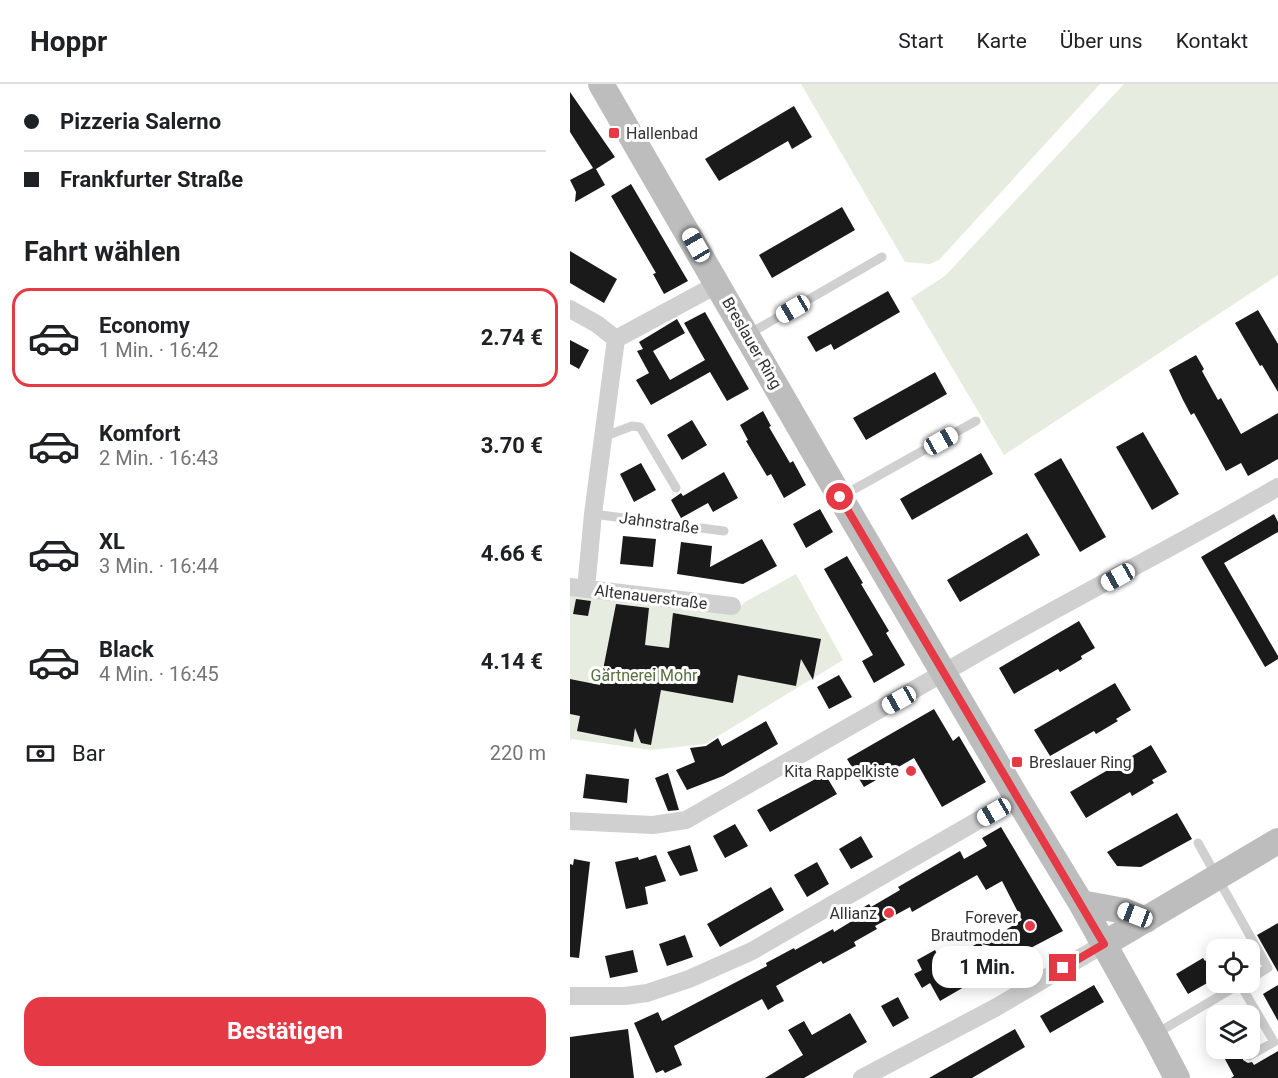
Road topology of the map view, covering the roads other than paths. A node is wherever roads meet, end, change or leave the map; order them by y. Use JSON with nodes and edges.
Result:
{"nodes":[{"id":1,"x":601,"y":84,"type":"edge"},
{"id":2,"x":882,"y":257,"type":"dead end"},
{"id":3,"x":718,"y":284,"type":"junction"},
{"id":4,"x":570,"y":309,"type":"edge"},
{"id":5,"x":747,"y":335,"type":"junction"},
{"id":6,"x":616,"y":339,"type":"junction"},
{"id":7,"x":976,"y":421,"type":"dead end"},
{"id":8,"x":603,"y":437,"type":"junction"},
{"id":9,"x":1278,"y":487,"type":"edge"},
{"id":10,"x":676,"y":488,"type":"dead end"},
{"id":11,"x":840,"y":497,"type":"junction"},
{"id":12,"x":593,"y":514,"type":"junction"},
{"id":13,"x":724,"y":531,"type":"dead end"},
{"id":14,"x":578,"y":588,"type":"edge"},
{"id":15,"x":732,"y":606,"type":"dead end"},
{"id":16,"x":944,"y":674,"type":"junction"},
{"id":17,"x":1017,"y":798,"type":"junction"},
{"id":18,"x":570,"y":820,"type":"edge"},
{"id":19,"x":1278,"y":841,"type":"edge"},
{"id":20,"x":1198,"y":843,"type":"dead end"},
{"id":21,"x":1217,"y":877,"type":"junction"},
{"id":22,"x":1081,"y":903,"type":"junction"},
{"id":23,"x":1146,"y":920,"type":"junction"},
{"id":24,"x":1252,"y":939,"type":"edge"},
{"id":25,"x":1104,"y":944,"type":"junction"},
{"id":26,"x":1260,"y":954,"type":"edge"},
{"id":27,"x":1260,"y":973,"type":"edge"},
{"id":28,"x":1225,"y":993,"type":"edge"},
{"id":29,"x":570,"y":996,"type":"edge"},
{"id":30,"x":1260,"y":1016,"type":"edge"},
{"id":31,"x":1155,"y":1034,"type":"junction"},
{"id":32,"x":1260,"y":1050,"type":"edge"},
{"id":33,"x":861,"y":1078,"type":"edge"},
{"id":34,"x":1177,"y":1078,"type":"edge"}],
"edges":[{"from":1,"to":3,"type":"main road","name":"Breslauer Ring"},
{"from":2,"to":5,"type":"lane"},
{"from":3,"to":5,"type":"main road","name":"Breslauer Ring"},
{"from":3,"to":6,"type":"street"},
{"from":4,"to":6,"type":"street"},
{"from":5,"to":11,"type":"main road","name":"Breslauer Ring"},
{"from":6,"to":8,"type":"street"},
{"from":7,"to":11,"type":"lane"},
{"from":8,"to":10,"type":"lane"},
{"from":8,"to":12,"type":"street"},
{"from":9,"to":16,"type":"street"},
{"from":11,"to":16,"type":"main road","name":"Breslauer Ring"},
{"from":12,"to":13,"type":"lane","name":"Jahnstraße"},
{"from":12,"to":14,"type":"street"},
{"from":14,"to":15,"type":"street","name":"Altenauerstraße"},
{"from":16,"to":17,"type":"main road","name":"Breslauer Ring"},
{"from":16,"to":18,"type":"street"},
{"from":17,"to":22,"type":"main road","name":"Breslauer Ring"},
{"from":17,"to":29,"type":"street"},
{"from":19,"to":21,"type":"main road"},
{"from":20,"to":21,"type":"lane"},
{"from":21,"to":23,"type":"main road"},
{"from":21,"to":24,"type":"lane"},
{"from":22,"to":23,"type":"main road"},
{"from":22,"to":25,"type":"main road","name":"Breslauer Ring"},
{"from":23,"to":25,"type":"main road"},
{"from":25,"to":31,"type":"main road","name":"Breslauer Ring"},
{"from":25,"to":33,"type":"street"},
{"from":26,"to":27,"type":"lane"},
{"from":28,"to":31,"type":"lane"},
{"from":30,"to":32,"type":"lane"},
{"from":31,"to":34,"type":"main road","name":"Breslauer Ring"}]}
